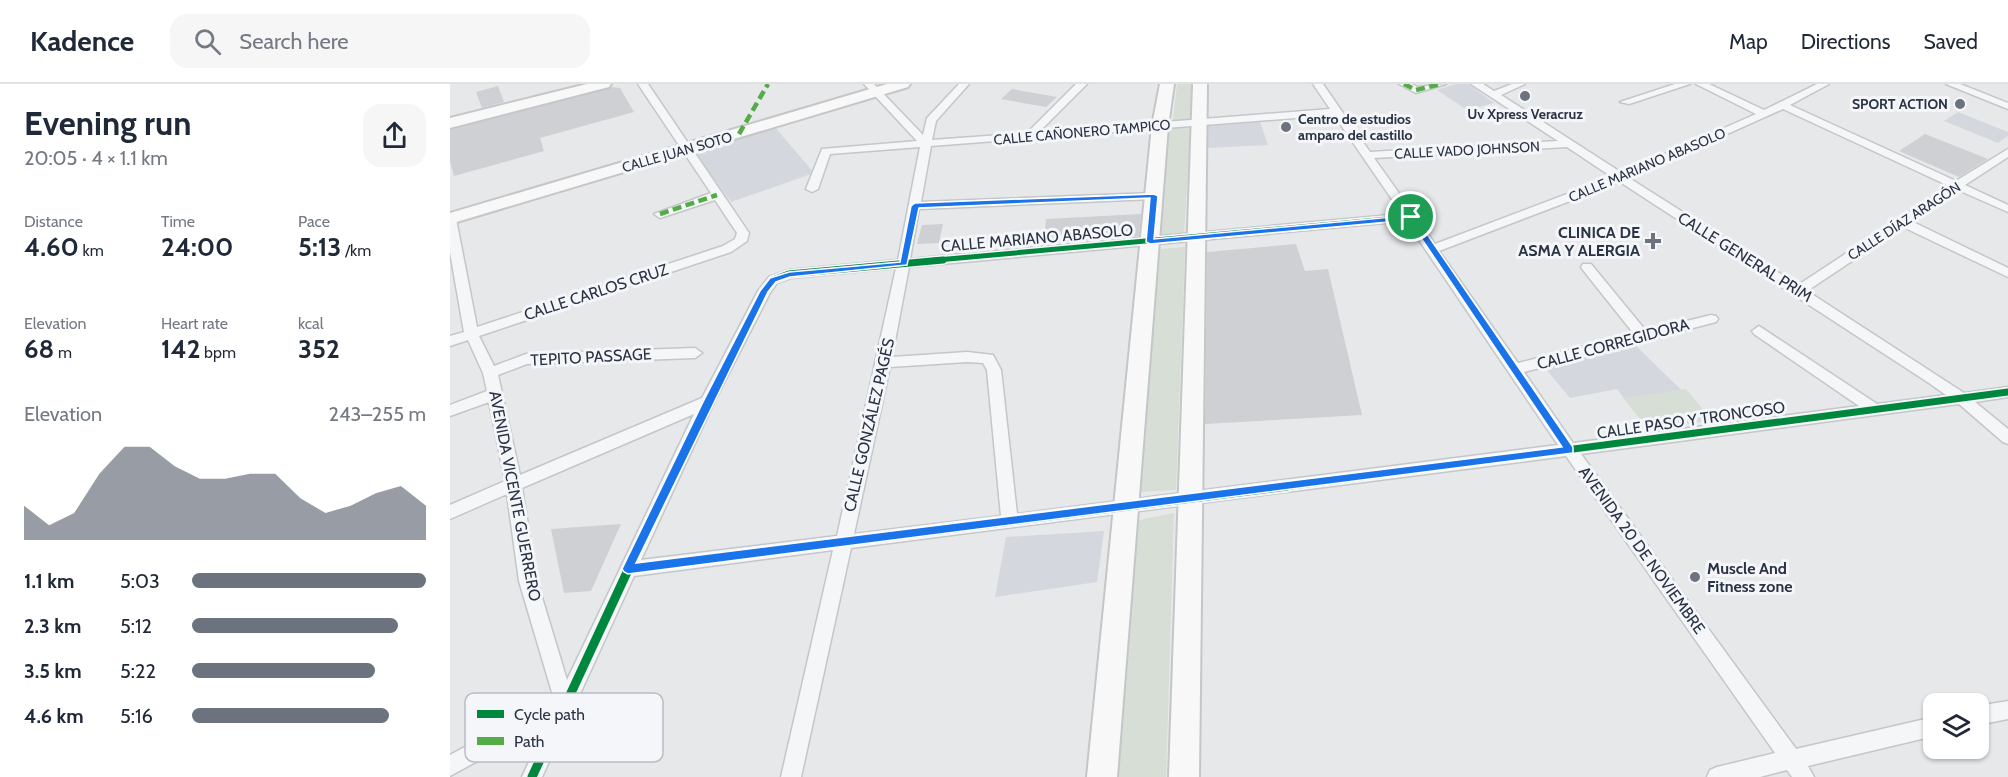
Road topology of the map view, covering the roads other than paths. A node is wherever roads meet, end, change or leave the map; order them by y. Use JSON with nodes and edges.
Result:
{"nodes":[{"id":1,"x":604,"y":84,"type":"edge"},
{"id":2,"x":643,"y":84,"type":"edge"},
{"id":3,"x":903,"y":84,"type":"edge"},
{"id":4,"x":964,"y":84,"type":"edge"},
{"id":5,"x":1082,"y":84,"type":"edge"},
{"id":6,"x":1167,"y":84,"type":"edge"},
{"id":7,"x":1200,"y":84,"type":"edge"},
{"id":8,"x":1318,"y":84,"type":"edge"},
{"id":9,"x":1404,"y":84,"type":"edge"},
{"id":10,"x":1441,"y":84,"type":"edge"},
{"id":11,"x":1476,"y":84,"type":"edge"},
{"id":12,"x":1520,"y":84,"type":"edge"},
{"id":13,"x":1685,"y":84,"type":"edge"},
{"id":14,"x":1701,"y":84,"type":"edge"},
{"id":15,"x":1824,"y":84,"type":"edge"},
{"id":16,"x":1951,"y":84,"type":"edge"},
{"id":17,"x":873,"y":88,"type":"edge"},
{"id":18,"x":1493,"y":95,"type":"junction"},
{"id":19,"x":1625,"y":102,"type":"dead end"},
{"id":20,"x":1784,"y":106,"type":"junction"},
{"id":21,"x":2008,"y":106,"type":"edge"},
{"id":22,"x":1337,"y":112,"type":"junction"},
{"id":23,"x":1764,"y":114,"type":"junction"},
{"id":24,"x":450,"y":123,"type":"edge"},
{"id":25,"x":1199,"y":123,"type":"junction"},
{"id":26,"x":1160,"y":126,"type":"junction"},
{"id":27,"x":1028,"y":137,"type":"junction"},
{"id":28,"x":926,"y":144,"type":"junction"},
{"id":29,"x":1568,"y":144,"type":"junction"},
{"id":30,"x":687,"y":149,"type":"junction"},
{"id":31,"x":2008,"y":153,"type":"edge"},
{"id":32,"x":1366,"y":155,"type":"junction"},
{"id":33,"x":1621,"y":179,"type":"junction"},
{"id":34,"x":1958,"y":186,"type":"junction"},
{"id":35,"x":812,"y":189,"type":"dead end"},
{"id":36,"x":717,"y":195,"type":"junction"},
{"id":37,"x":1154,"y":196,"type":"junction"},
{"id":38,"x":915,"y":206,"type":"junction"},
{"id":39,"x":2008,"y":209,"type":"edge"},
{"id":40,"x":660,"y":214,"type":"dead end"},
{"id":41,"x":1411,"y":217,"type":"junction"},
{"id":42,"x":450,"y":219,"type":"edge"},
{"id":43,"x":1903,"y":222,"type":"junction"},
{"id":44,"x":1196,"y":237,"type":"junction"},
{"id":45,"x":1150,"y":242,"type":"junction"},
{"id":46,"x":1433,"y":249,"type":"junction"},
{"id":47,"x":904,"y":264,"type":"junction"},
{"id":48,"x":1587,"y":267,"type":"dead end"},
{"id":49,"x":2008,"y":273,"type":"edge"},
{"id":50,"x":1799,"y":290,"type":"junction"},
{"id":51,"x":1711,"y":319,"type":"dead end"},
{"id":52,"x":1759,"y":331,"type":"dead end"},
{"id":53,"x":471,"y":333,"type":"junction"},
{"id":54,"x":1643,"y":336,"type":"junction"},
{"id":55,"x":450,"y":341,"type":"edge"},
{"id":56,"x":694,"y":353,"type":"dead end"},
{"id":57,"x":884,"y":362,"type":"junction"},
{"id":58,"x":1515,"y":369,"type":"junction"},
{"id":59,"x":490,"y":373,"type":"junction"},
{"id":60,"x":2008,"y":392,"type":"edge"},
{"id":61,"x":495,"y":394,"type":"junction"},
{"id":62,"x":1964,"y":400,"type":"junction"},
{"id":63,"x":707,"y":402,"type":"junction"},
{"id":64,"x":1876,"y":410,"type":"junction"},
{"id":65,"x":450,"y":411,"type":"edge"},
{"id":66,"x":2008,"y":438,"type":"edge"},
{"id":67,"x":1570,"y":450,"type":"junction"},
{"id":68,"x":514,"y":484,"type":"junction"},
{"id":69,"x":1190,"y":499,"type":"junction"},
{"id":70,"x":1126,"y":507,"type":"junction"},
{"id":71,"x":450,"y":512,"type":"edge"},
{"id":72,"x":1010,"y":522,"type":"junction"},
{"id":73,"x":842,"y":543,"type":"junction"},
{"id":74,"x":628,"y":569,"type":"junction"},
{"id":75,"x":562,"y":693,"type":"edge"},
{"id":76,"x":570,"y":693,"type":"edge"},
{"id":77,"x":2008,"y":710,"type":"edge"},
{"id":78,"x":1989,"y":714,"type":"edge"},
{"id":79,"x":1923,"y":728,"type":"edge"},
{"id":80,"x":465,"y":757,"type":"edge"},
{"id":81,"x":1792,"y":758,"type":"junction"},
{"id":82,"x":539,"y":762,"type":"edge"},
{"id":83,"x":450,"y":765,"type":"edge"},
{"id":84,"x":532,"y":777,"type":"edge"},
{"id":85,"x":791,"y":777,"type":"edge"},
{"id":86,"x":1102,"y":777,"type":"edge"},
{"id":87,"x":1184,"y":777,"type":"edge"},
{"id":88,"x":1717,"y":777,"type":"edge"},
{"id":89,"x":1804,"y":777,"type":"edge"}],
"edges":[{"from":1,"to":24,"type":"main road"},
{"from":2,"to":30,"type":"street"},
{"from":3,"to":17,"type":"main road","name":"CALLE JUAN SOTO"},
{"from":4,"to":28,"type":"street","name":"CALLE GONZÁLEZ PAGÉS"},
{"from":5,"to":27,"type":"street"},
{"from":6,"to":26,"type":"main road"},
{"from":7,"to":25,"type":"main road"},
{"from":8,"to":22,"type":"street","name":"AVENIDA 20 DE NOVIEMBRE"},
{"from":9,"to":10,"type":"street"},
{"from":11,"to":18,"type":"street","name":"CALLE GENERAL PRIM"},
{"from":12,"to":18,"type":"street"},
{"from":13,"to":19,"type":"street"},
{"from":14,"to":23,"type":"street"},
{"from":15,"to":20,"type":"street","name":"CALLE MARIANO ABASOLO"},
{"from":16,"to":21,"type":"street"},
{"from":17,"to":28,"type":"street"},
{"from":17,"to":30,"type":"main road","name":"CALLE JUAN SOTO"},
{"from":18,"to":29,"type":"street","name":"CALLE GENERAL PRIM"},
{"from":20,"to":23,"type":"street","name":"CALLE MARIANO ABASOLO"},
{"from":20,"to":34,"type":"street"},
{"from":22,"to":25,"type":"street","name":"CALLE CAÑONERO TAMPICO"},
{"from":22,"to":32,"type":"street","name":"AVENIDA 20 DE NOVIEMBRE"},
{"from":23,"to":33,"type":"street","name":"CALLE MARIANO ABASOLO"},
{"from":25,"to":26,"type":"street","name":"CALLE CAÑONERO TAMPICO"},
{"from":25,"to":44,"type":"main road"},
{"from":26,"to":27,"type":"street","name":"CALLE CAÑONERO TAMPICO"},
{"from":26,"to":37,"type":"main road"},
{"from":27,"to":28,"type":"street","name":"CALLE CAÑONERO TAMPICO"},
{"from":28,"to":35,"type":"street","name":"CALLE CAÑONERO TAMPICO"},
{"from":28,"to":38,"type":"street","name":"CALLE GONZÁLEZ PAGÉS"},
{"from":29,"to":32,"type":"street","name":"CALLE VADO JOHNSON"},
{"from":29,"to":33,"type":"street","name":"CALLE GENERAL PRIM"},
{"from":30,"to":36,"type":"street"},
{"from":30,"to":42,"type":"main road","name":"CALLE JUAN SOTO"},
{"from":31,"to":34,"type":"street","name":"CALLE DÍAZ ARAGÓN"},
{"from":32,"to":41,"type":"street","name":"AVENIDA 20 DE NOVIEMBRE"},
{"from":33,"to":46,"type":"street","name":"CALLE MARIANO ABASOLO"},
{"from":33,"to":50,"type":"street","name":"CALLE GENERAL PRIM"},
{"from":34,"to":39,"type":"street"},
{"from":34,"to":43,"type":"street","name":"CALLE DÍAZ ARAGÓN"},
{"from":36,"to":40,"type":"street"},
{"from":36,"to":53,"type":"street","name":"CALLE CARLOS CRUZ"},
{"from":37,"to":38,"type":"street"},
{"from":37,"to":45,"type":"main road"},
{"from":38,"to":47,"type":"street","name":"CALLE GONZÁLEZ PAGÉS"},
{"from":41,"to":44,"type":"street","name":"CALLE MARIANO ABASOLO"},
{"from":41,"to":46,"type":"street","name":"AVENIDA 20 DE NOVIEMBRE"},
{"from":42,"to":53,"type":"street","name":"AVENIDA VICENTE GUERRERO"},
{"from":43,"to":49,"type":"street"},
{"from":43,"to":50,"type":"street","name":"CALLE DÍAZ ARAGÓN"},
{"from":44,"to":45,"type":"street","name":"CALLE MARIANO ABASOLO"},
{"from":44,"to":69,"type":"main road"},
{"from":45,"to":47,"type":"street","name":"CALLE MARIANO ABASOLO"},
{"from":45,"to":70,"type":"main road"},
{"from":46,"to":58,"type":"street","name":"AVENIDA 20 DE NOVIEMBRE"},
{"from":47,"to":57,"type":"street","name":"CALLE GONZÁLEZ PAGÉS"},
{"from":47,"to":63,"type":"street","name":"CALLE MARIANO ABASOLO"},
{"from":48,"to":54,"type":"street"},
{"from":50,"to":62,"type":"street","name":"CALLE GENERAL PRIM"},
{"from":51,"to":54,"type":"street","name":"CALLE CORREGIDORA"},
{"from":52,"to":64,"type":"street"},
{"from":53,"to":55,"type":"street","name":"CALLE CARLOS CRUZ"},
{"from":53,"to":59,"type":"street","name":"AVENIDA VICENTE GUERRERO"},
{"from":54,"to":58,"type":"street","name":"CALLE CORREGIDORA"},
{"from":56,"to":59,"type":"street","name":"TEPITO PASSAGE"},
{"from":57,"to":72,"type":"street"},
{"from":57,"to":73,"type":"street","name":"CALLE GONZÁLEZ PAGÉS"},
{"from":58,"to":67,"type":"street","name":"AVENIDA 20 DE NOVIEMBRE"},
{"from":59,"to":61,"type":"street","name":"AVENIDA VICENTE GUERRERO"},
{"from":60,"to":62,"type":"street","name":"CALLE PASO Y TRONCOSO"},
{"from":61,"to":65,"type":"street"},
{"from":61,"to":68,"type":"street","name":"AVENIDA VICENTE GUERRERO"},
{"from":62,"to":64,"type":"street","name":"CALLE PASO Y TRONCOSO"},
{"from":62,"to":66,"type":"street","name":"CALLE GENERAL PRIM"},
{"from":63,"to":68,"type":"street"},
{"from":63,"to":74,"type":"street"},
{"from":64,"to":67,"type":"street","name":"CALLE PASO Y TRONCOSO"},
{"from":67,"to":69,"type":"street","name":"CALLE PASO Y TRONCOSO"},
{"from":67,"to":81,"type":"street","name":"AVENIDA 20 DE NOVIEMBRE"},
{"from":68,"to":71,"type":"street"},
{"from":68,"to":75,"type":"street","name":"AVENIDA VICENTE GUERRERO"},
{"from":69,"to":70,"type":"street","name":"CALLE PASO Y TRONCOSO"},
{"from":69,"to":87,"type":"main road"},
{"from":70,"to":72,"type":"street","name":"CALLE PASO Y TRONCOSO"},
{"from":70,"to":86,"type":"main road"},
{"from":72,"to":73,"type":"street","name":"CALLE PASO Y TRONCOSO"},
{"from":73,"to":74,"type":"street","name":"CALLE PASO Y TRONCOSO"},
{"from":73,"to":85,"type":"street","name":"CALLE GONZÁLEZ PAGÉS"},
{"from":74,"to":76,"type":"street"},
{"from":77,"to":78,"type":"street"},
{"from":79,"to":81,"type":"street"},
{"from":80,"to":83,"type":"street"},
{"from":81,"to":88,"type":"street"},
{"from":81,"to":89,"type":"street","name":"AVENIDA 20 DE NOVIEMBRE"},
{"from":82,"to":84,"type":"street"}]}
